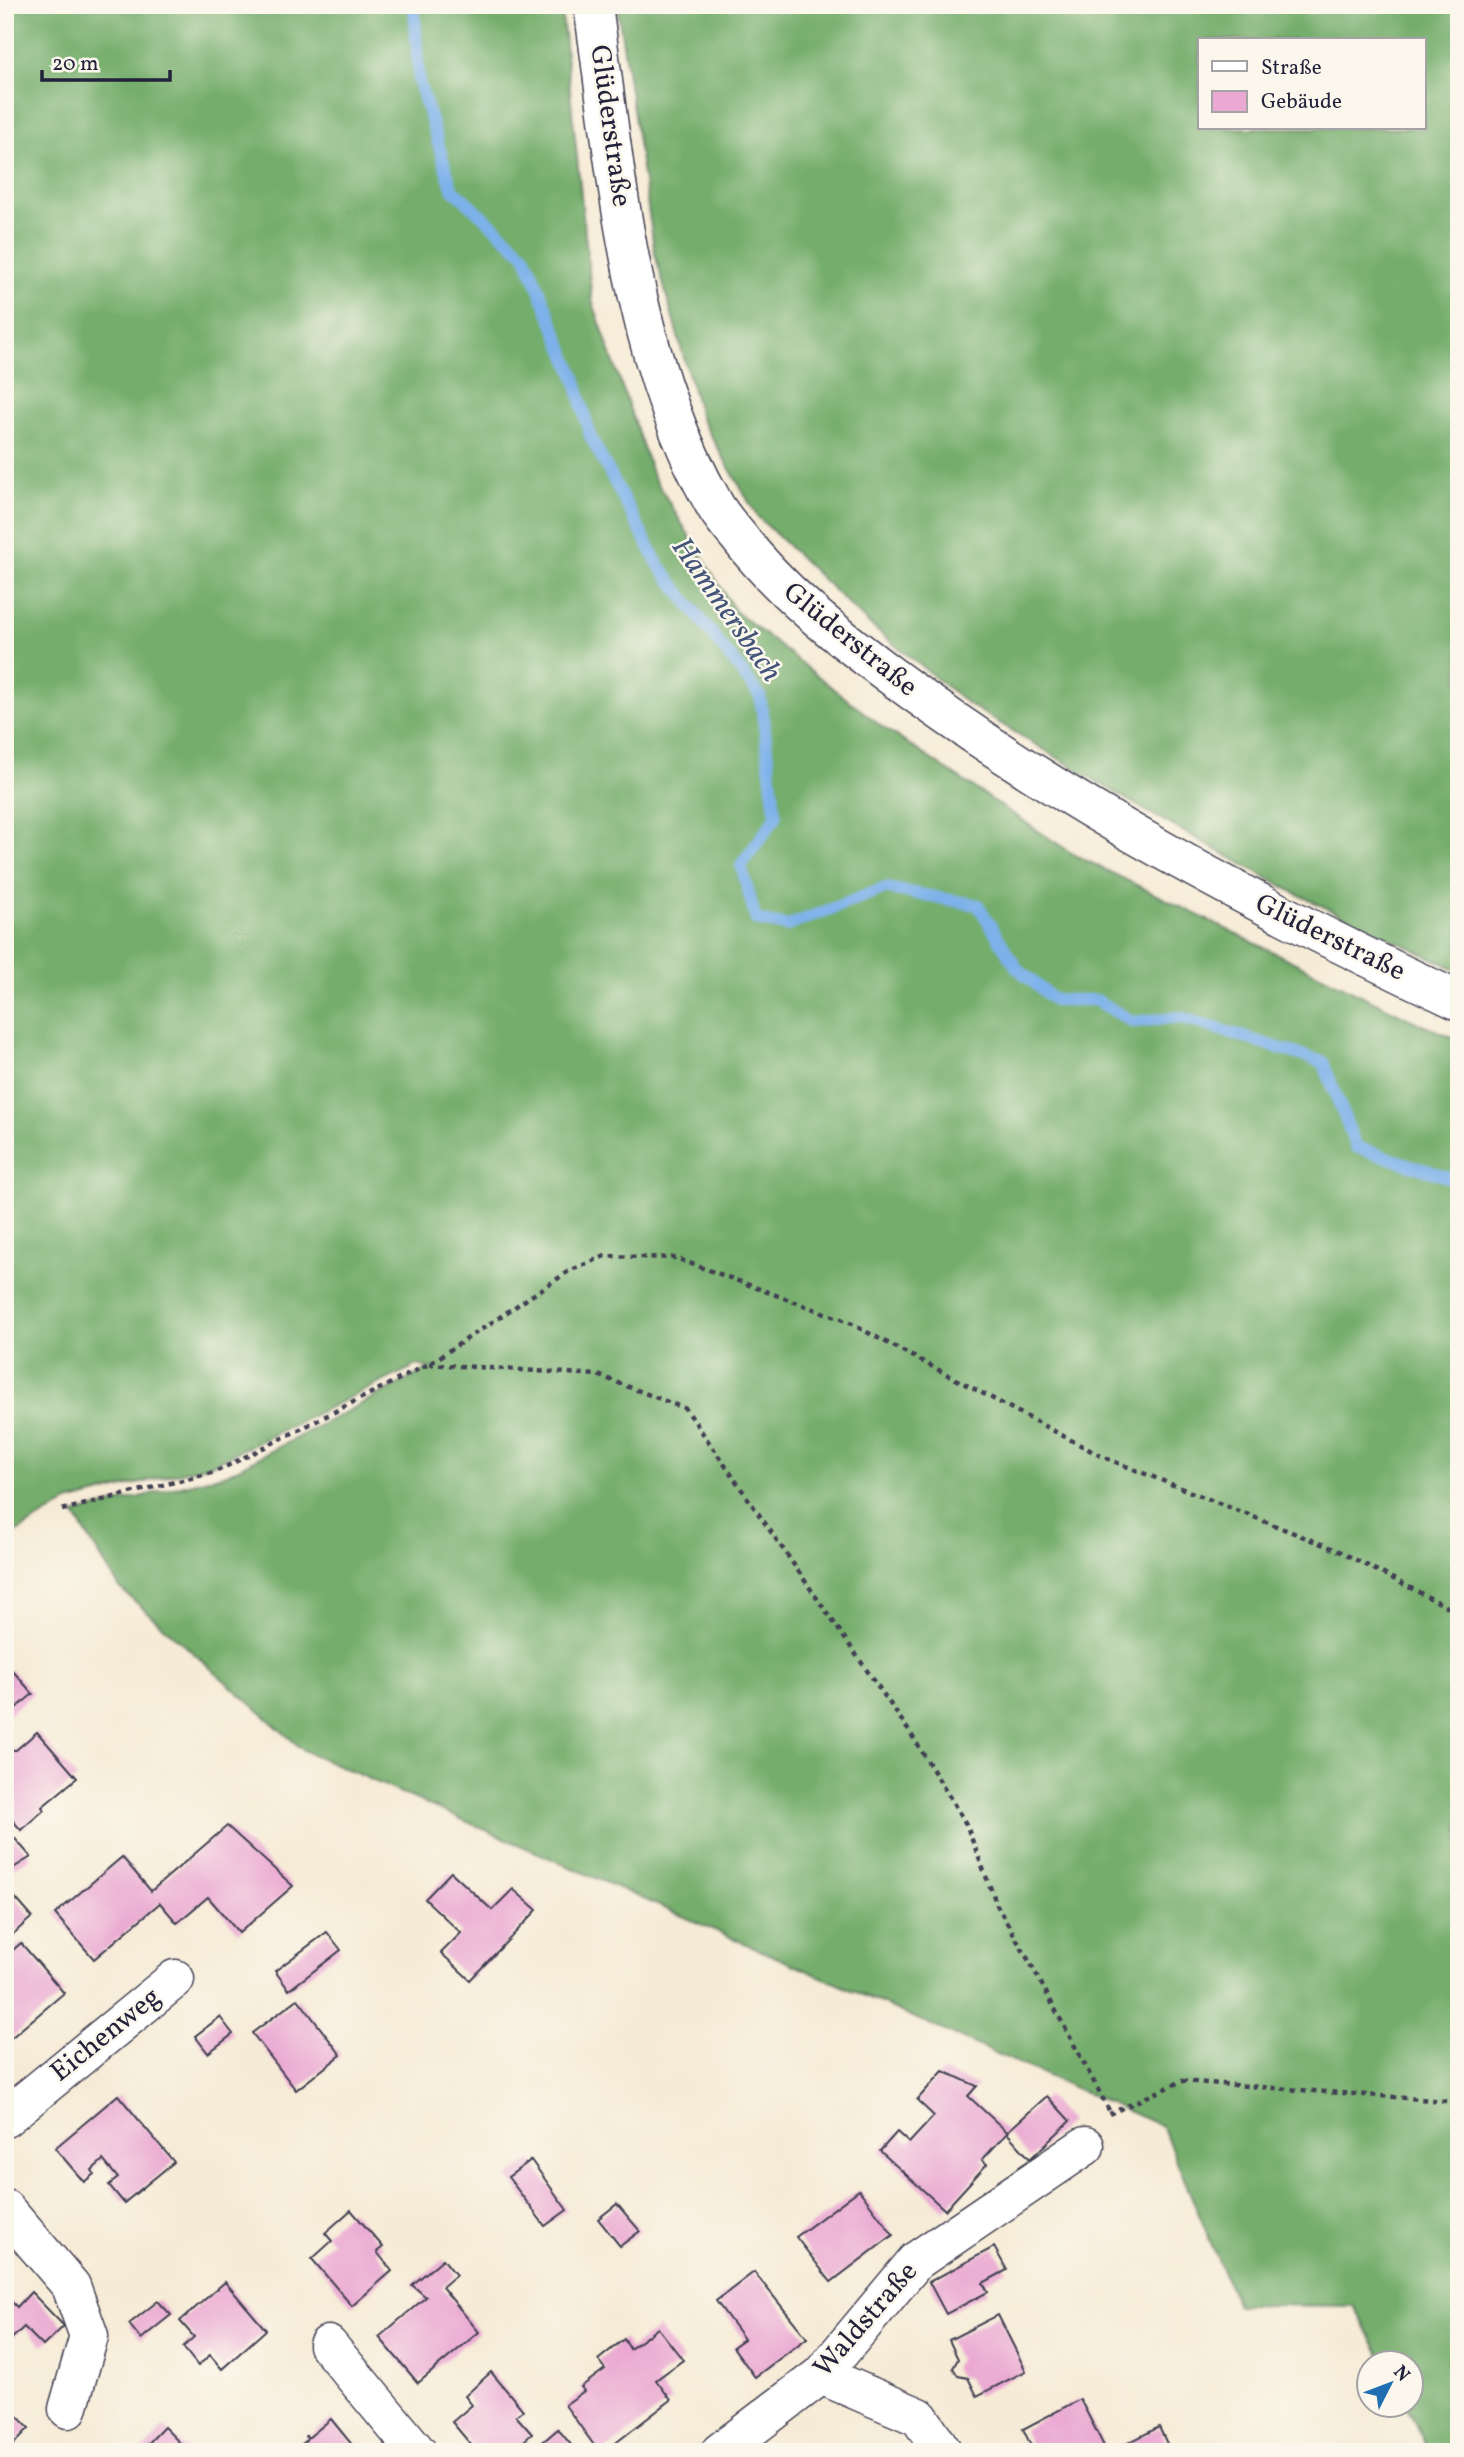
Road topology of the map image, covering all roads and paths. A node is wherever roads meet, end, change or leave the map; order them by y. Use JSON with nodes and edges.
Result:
{"nodes":[{"id":1,"x":593,"y":5,"type":"edge"},
{"id":2,"x":1459,"y":1001,"type":"edge"},
{"id":3,"x":429,"y":1364,"type":"junction"},
{"id":4,"x":62,"y":1510,"type":"dead end"},
{"id":5,"x":1459,"y":1613,"type":"edge"},
{"id":6,"x":175,"y":1979,"type":"dead end"},
{"id":7,"x":1459,"y":2102,"type":"edge"},
{"id":8,"x":1110,"y":2113,"type":"junction"},
{"id":9,"x":5,"y":2118,"type":"edge"},
{"id":10,"x":1085,"y":2146,"type":"joint"},
{"id":11,"x":5,"y":2209,"type":"edge"},
{"id":12,"x":328,"y":2345,"type":"dead end"},
{"id":13,"x":821,"y":2375,"type":"junction"},
{"id":14,"x":68,"y":2409,"type":"dead end"},
{"id":15,"x":417,"y":2452,"type":"edge"},
{"id":16,"x":720,"y":2452,"type":"edge"},
{"id":17,"x":943,"y":2452,"type":"edge"}],
"edges":[{"from":1,"to":2,"type":"main road","name":"Glüderstraße"},
{"from":3,"to":4,"type":"path"},
{"from":3,"to":5,"type":"path"},
{"from":3,"to":8,"type":"path"},
{"from":6,"to":9,"type":"main road","name":"Eichenweg"},
{"from":7,"to":8,"type":"path"},
{"from":8,"to":10,"type":"path"},
{"from":10,"to":13,"type":"main road","name":"Waldstraße"},
{"from":11,"to":14,"type":"main road"},
{"from":12,"to":15,"type":"main road"},
{"from":13,"to":16,"type":"main road","name":"Waldstraße"},
{"from":13,"to":17,"type":"main road"}]}
